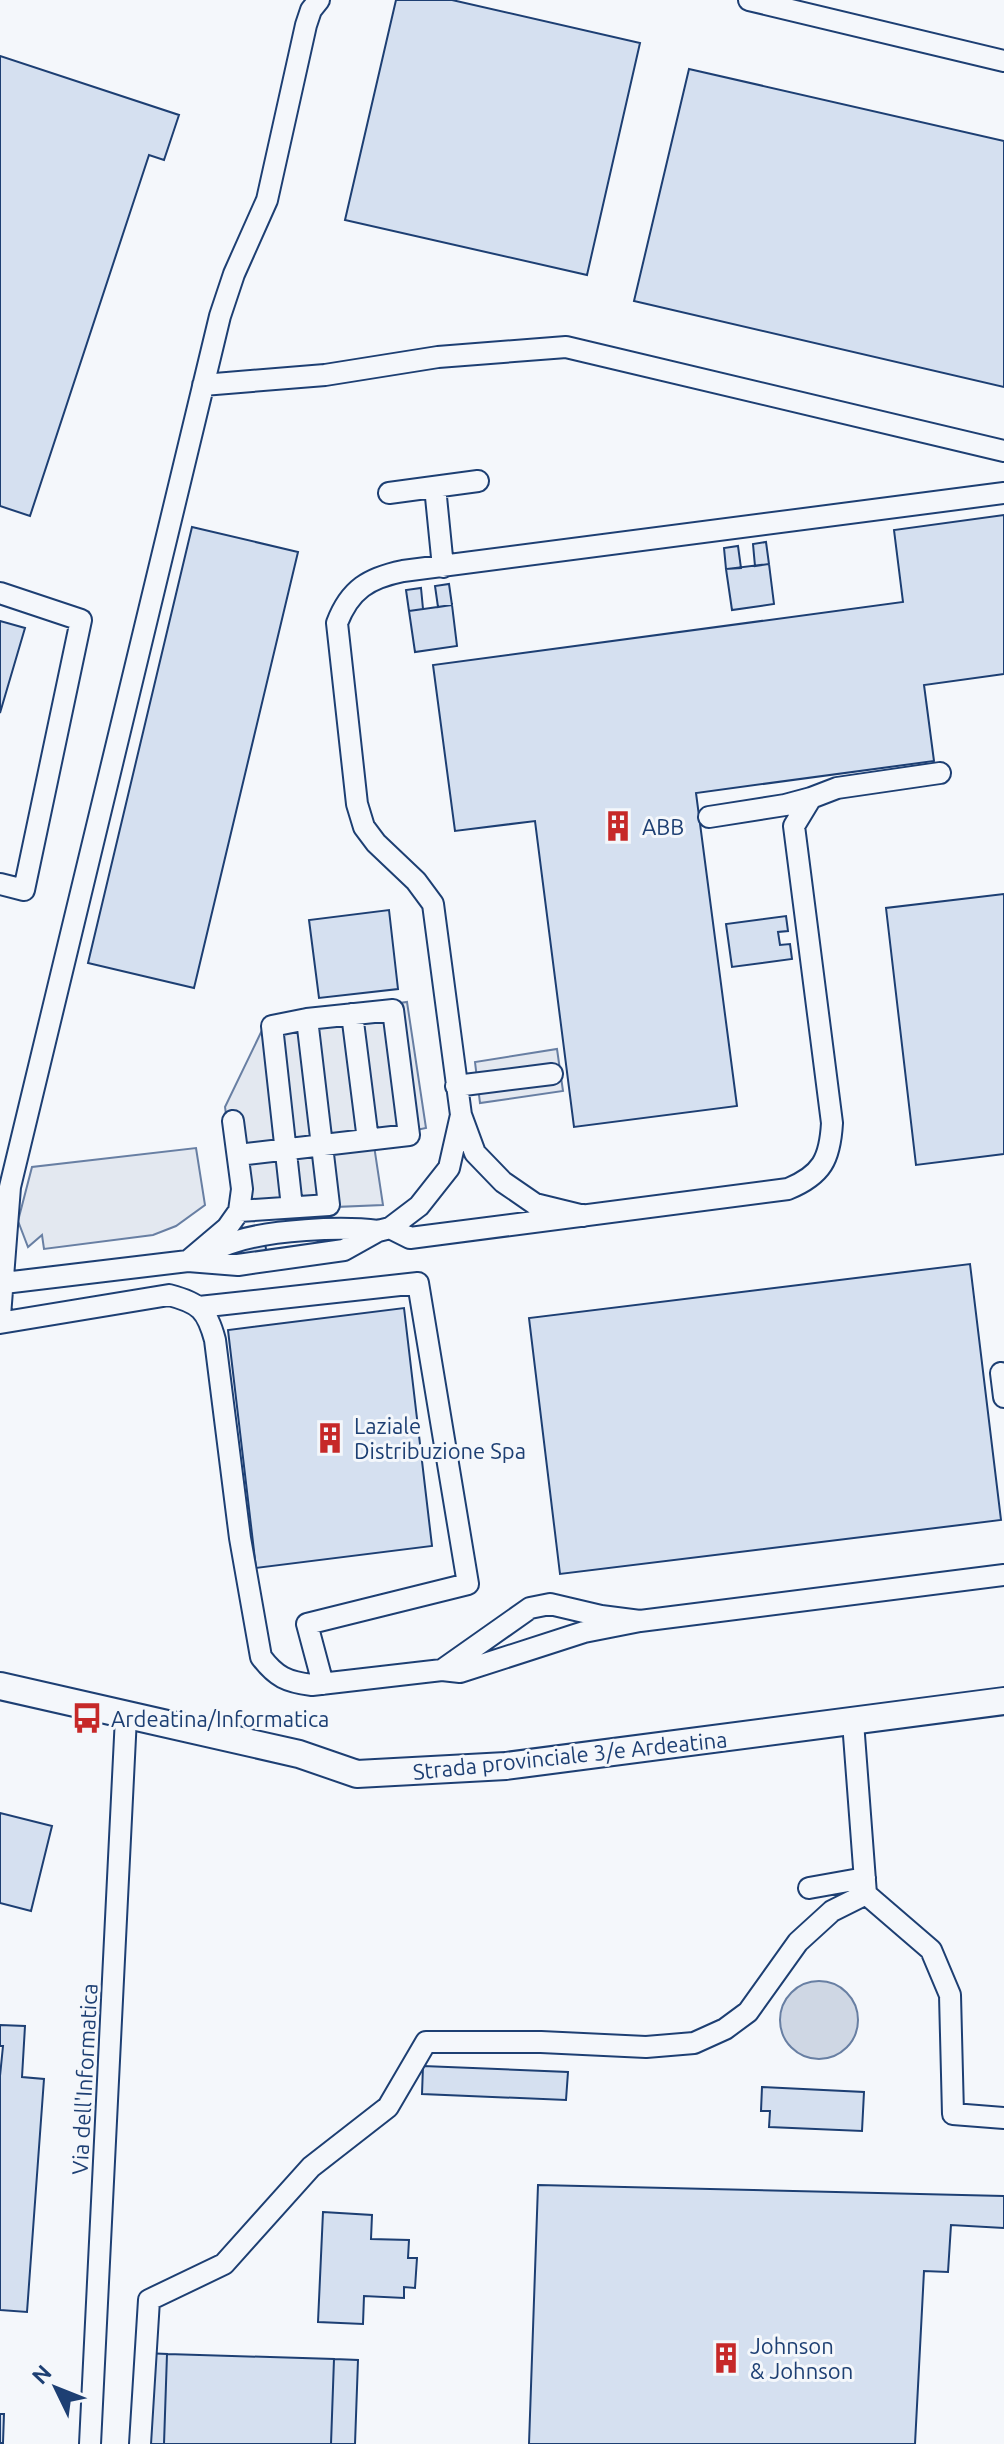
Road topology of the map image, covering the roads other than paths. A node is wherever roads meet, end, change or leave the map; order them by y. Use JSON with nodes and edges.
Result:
{"nodes":[{"id":1,"x":319,"y":0,"type":"edge"},
{"id":2,"x":749,"y":0,"type":"edge"},
{"id":3,"x":1004,"y":61,"type":"edge"},
{"id":4,"x":203,"y":385,"type":"junction"},
{"id":5,"x":1004,"y":451,"type":"edge"},
{"id":6,"x":478,"y":481,"type":"dead end"},
{"id":7,"x":435,"y":487,"type":"junction"},
{"id":8,"x":389,"y":493,"type":"dead end"},
{"id":9,"x":1004,"y":493,"type":"edge"},
{"id":10,"x":443,"y":567,"type":"junction"},
{"id":11,"x":0,"y":593,"type":"edge"},
{"id":12,"x":940,"y":773,"type":"dead end"},
{"id":13,"x":811,"y":798,"type":"junction"},
{"id":14,"x":785,"y":805,"type":"junction"},
{"id":15,"x":709,"y":817,"type":"dead end"},
{"id":16,"x":794,"y":826,"type":"junction"},
{"id":17,"x":0,"y":884,"type":"edge"},
{"id":18,"x":352,"y":1014,"type":"junction"},
{"id":19,"x":307,"y":1019,"type":"junction"},
{"id":20,"x":552,"y":1074,"type":"dead end"},
{"id":21,"x":456,"y":1086,"type":"junction"},
{"id":22,"x":461,"y":1115,"type":"junction"},
{"id":23,"x":233,"y":1121,"type":"dead end"},
{"id":24,"x":368,"y":1140,"type":"junction"},
{"id":25,"x":322,"y":1146,"type":"junction"},
{"id":26,"x":285,"y":1150,"type":"junction"},
{"id":27,"x":238,"y":1155,"type":"junction"},
{"id":28,"x":292,"y":1207,"type":"junction"},
{"id":29,"x":239,"y":1211,"type":"junction"},
{"id":30,"x":584,"y":1216,"type":"junction"},
{"id":31,"x":384,"y":1229,"type":"junction"},
{"id":32,"x":188,"y":1261,"type":"junction"},
{"id":33,"x":4,"y":1283,"type":"junction"},
{"id":34,"x":199,"y":1307,"type":"junction"},
{"id":35,"x":0,"y":1316,"type":"edge"},
{"id":36,"x":0,"y":1323,"type":"edge"},
{"id":37,"x":1001,"y":1373,"type":"dead end"},
{"id":38,"x":1004,"y":1397,"type":"edge"},
{"id":39,"x":1004,"y":1575,"type":"edge"},
{"id":40,"x":640,"y":1621,"type":"junction"},
{"id":41,"x":442,"y":1670,"type":"junction"},
{"id":42,"x":323,"y":1684,"type":"junction"},
{"id":43,"x":0,"y":1686,"type":"edge"},
{"id":44,"x":1004,"y":1701,"type":"edge"},
{"id":45,"x":126,"y":1717,"type":"junction"},
{"id":46,"x":853,"y":1722,"type":"junction"},
{"id":47,"x":865,"y":1886,"type":"junction"},
{"id":48,"x":809,"y":1888,"type":"dead end"},
{"id":49,"x":1004,"y":2118,"type":"edge"},
{"id":50,"x":90,"y":2444,"type":"edge"},
{"id":51,"x":140,"y":2444,"type":"edge"}],
"edges":[{"from":1,"to":4,"type":"street"},
{"from":2,"to":3,"type":"street"},
{"from":4,"to":5,"type":"street"},
{"from":4,"to":33,"type":"street"},
{"from":6,"to":7,"type":"street"},
{"from":7,"to":8,"type":"street"},
{"from":7,"to":10,"type":"street"},
{"from":9,"to":10,"type":"street"},
{"from":10,"to":21,"type":"street"},
{"from":11,"to":17,"type":"street"},
{"from":12,"to":13,"type":"street"},
{"from":13,"to":14,"type":"street"},
{"from":13,"to":16,"type":"street"},
{"from":14,"to":15,"type":"street"},
{"from":14,"to":16,"type":"street"},
{"from":16,"to":30,"type":"street"},
{"from":18,"to":19,"type":"street"},
{"from":18,"to":24,"type":"street"},
{"from":18,"to":24,"type":"street"},
{"from":19,"to":25,"type":"street"},
{"from":19,"to":26,"type":"street"},
{"from":20,"to":21,"type":"street"},
{"from":21,"to":22,"type":"street"},
{"from":22,"to":30,"type":"street"},
{"from":22,"to":31,"type":"street"},
{"from":23,"to":27,"type":"street"},
{"from":24,"to":25,"type":"street"},
{"from":25,"to":26,"type":"street"},
{"from":25,"to":28,"type":"street"},
{"from":26,"to":27,"type":"street"},
{"from":26,"to":28,"type":"street"},
{"from":27,"to":29,"type":"street"},
{"from":28,"to":29,"type":"street"},
{"from":29,"to":32,"type":"street"},
{"from":30,"to":31,"type":"street"},
{"from":31,"to":32,"type":"street"},
{"from":32,"to":33,"type":"street"},
{"from":33,"to":35,"type":"street"},
{"from":34,"to":36,"type":"street"},
{"from":34,"to":42,"type":"street"},
{"from":34,"to":42,"type":"street"},
{"from":37,"to":38,"type":"street"},
{"from":39,"to":40,"type":"street"},
{"from":40,"to":41,"type":"street"},
{"from":40,"to":41,"type":"street"},
{"from":41,"to":42,"type":"street"},
{"from":43,"to":45,"type":"main road","name":"Strada provinciale 3/e Ardeatina"},
{"from":44,"to":46,"type":"main road","name":"Strada provinciale 3/e Ardeatina"},
{"from":45,"to":46,"type":"main road","name":"Strada provinciale 3/e Ardeatina"},
{"from":45,"to":50,"type":"street","name":"Via dell'Informatica"},
{"from":46,"to":47,"type":"street"},
{"from":47,"to":48,"type":"street"},
{"from":47,"to":49,"type":"street"},
{"from":47,"to":51,"type":"street"}]}
